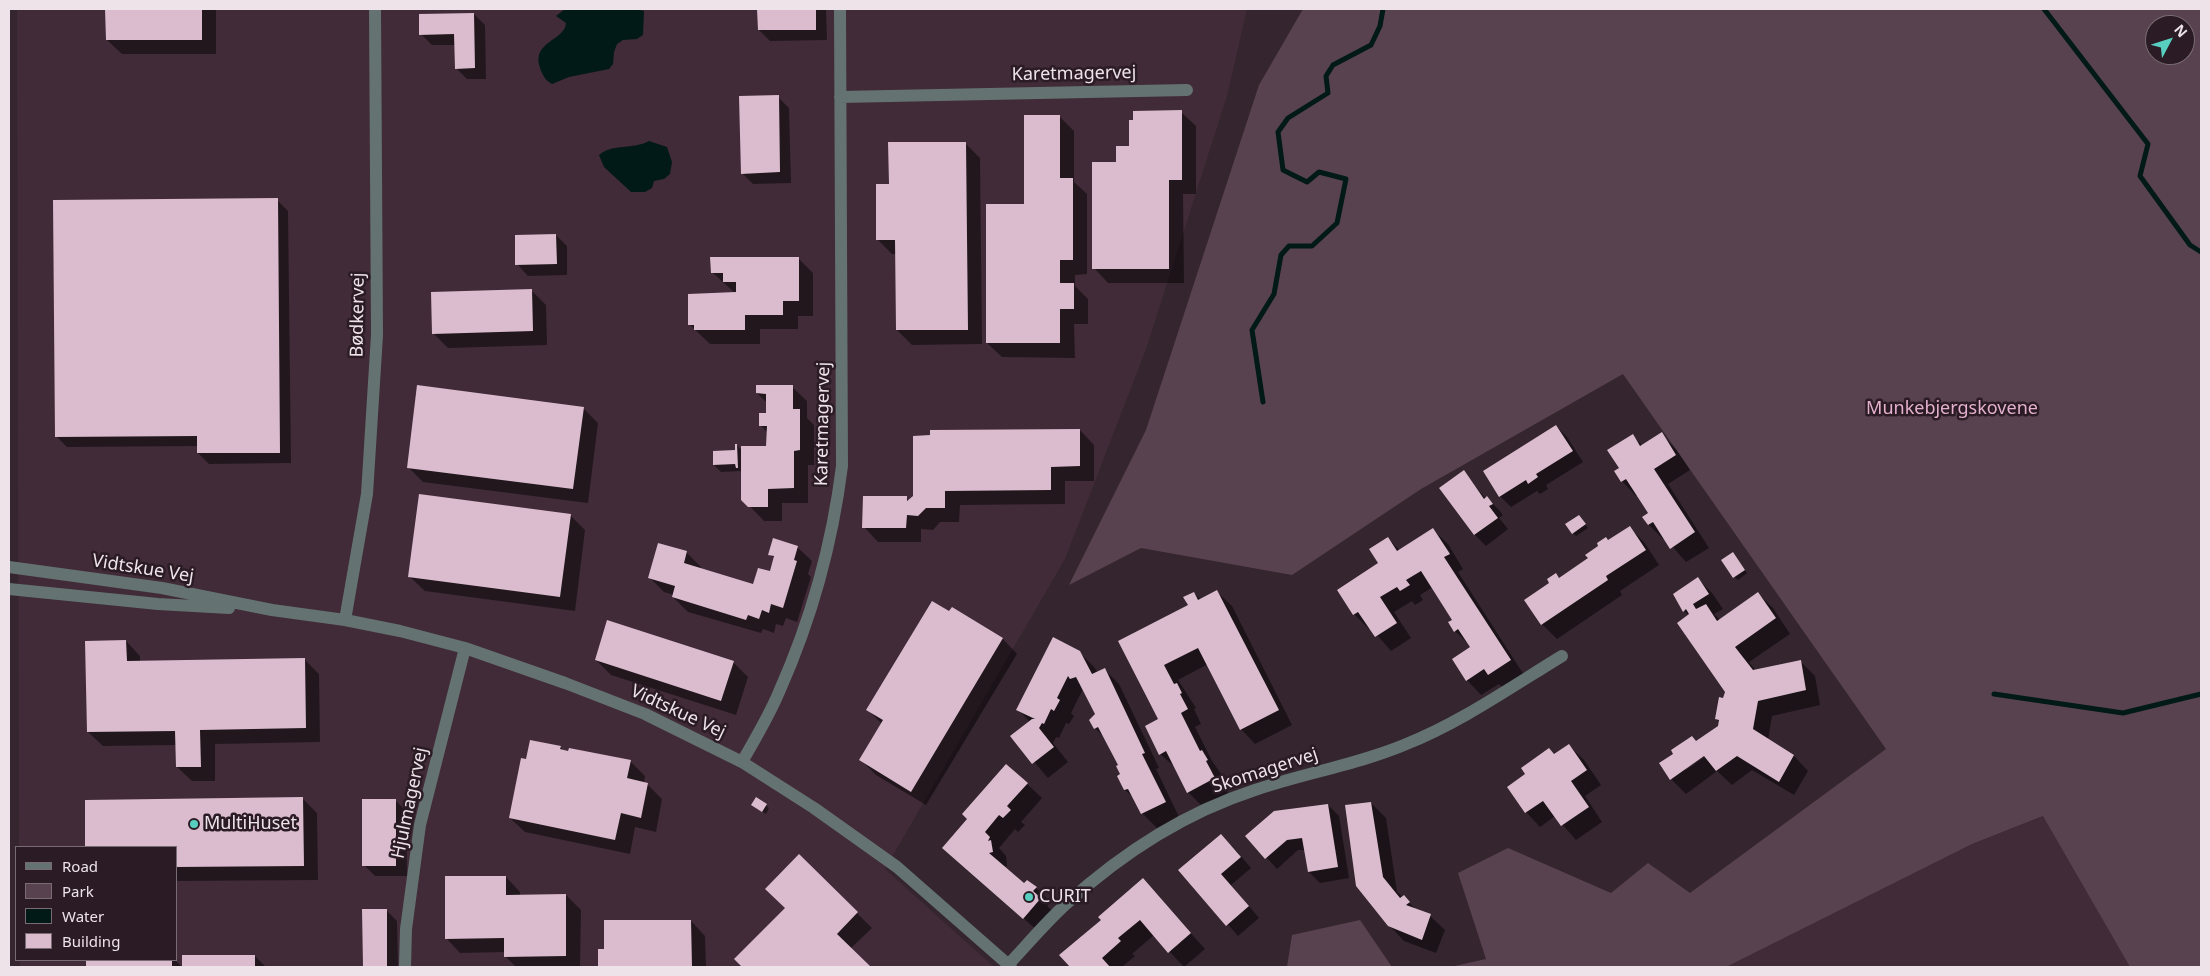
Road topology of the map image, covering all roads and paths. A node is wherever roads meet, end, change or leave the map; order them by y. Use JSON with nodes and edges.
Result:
{"nodes":[{"id":1,"x":375,"y":9,"type":"edge"},
{"id":2,"x":840,"y":9,"type":"edge"},
{"id":3,"x":1188,"y":90,"type":"dead end"},
{"id":4,"x":840,"y":97,"type":"junction"},
{"id":5,"x":9,"y":566,"type":"edge"},
{"id":6,"x":9,"y":590,"type":"edge"},
{"id":7,"x":272,"y":610,"type":"junction"},
{"id":8,"x":345,"y":620,"type":"junction"},
{"id":9,"x":465,"y":648,"type":"junction"},
{"id":10,"x":1562,"y":656,"type":"dead end"},
{"id":11,"x":742,"y":762,"type":"junction"},
{"id":12,"x":1010,"y":966,"type":"edge"},
{"id":13,"x":405,"y":967,"type":"edge"}],
"edges":[{"from":1,"to":8,"type":"street","name":"Bødkervej"},
{"from":2,"to":4,"type":"street","name":"Karetmagervej"},
{"from":3,"to":4,"type":"street","name":"Karetmagervej"},
{"from":4,"to":11,"type":"street","name":"Karetmagervej"},
{"from":5,"to":7,"type":"street","name":"Vidtskue Vej"},
{"from":6,"to":7,"type":"street","name":"Vidtskue Vej"},
{"from":7,"to":8,"type":"street","name":"Vidtskue Vej"},
{"from":8,"to":9,"type":"street","name":"Vidtskue Vej"},
{"from":9,"to":11,"type":"street","name":"Vidtskue Vej"},
{"from":9,"to":13,"type":"street","name":"Hjulmagervej"},
{"from":10,"to":12,"type":"street","name":"Skomagervej"},
{"from":11,"to":12,"type":"street","name":"Vidtskue Vej"}]}
